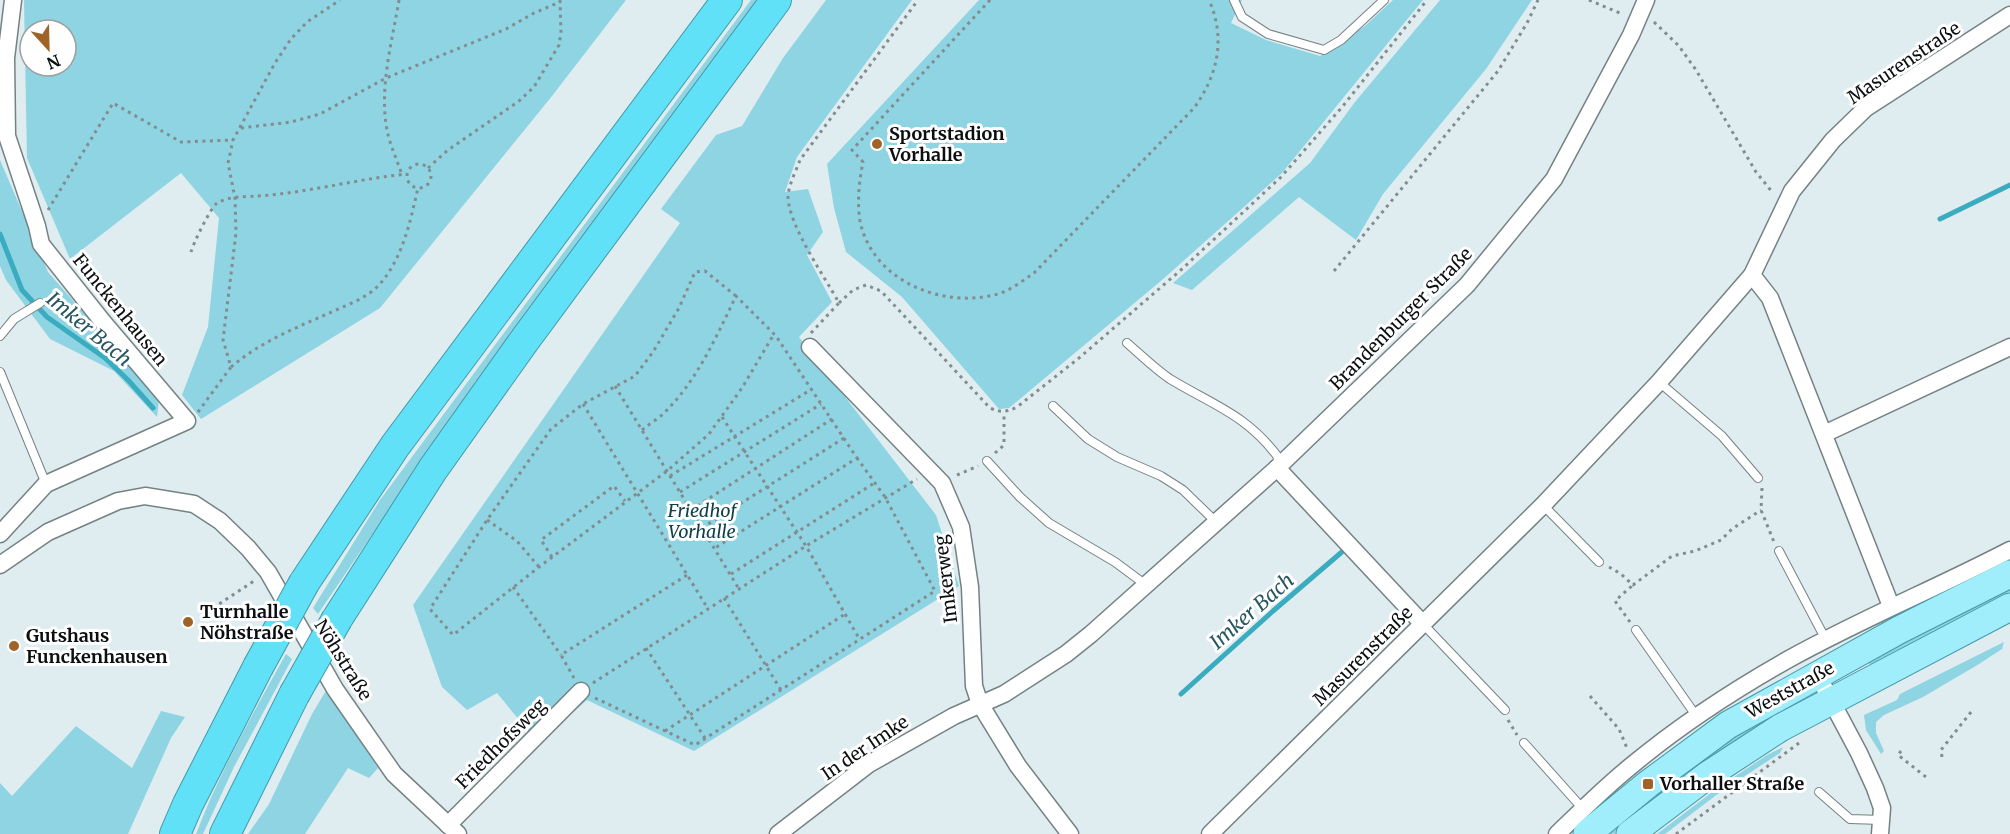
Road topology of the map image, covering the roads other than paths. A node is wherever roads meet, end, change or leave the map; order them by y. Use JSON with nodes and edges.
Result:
{"nodes":[{"id":1,"x":14,"y":0,"type":"edge"},
{"id":2,"x":728,"y":0,"type":"edge"},
{"id":3,"x":776,"y":0,"type":"edge"},
{"id":4,"x":1234,"y":0,"type":"edge"},
{"id":5,"x":1384,"y":0,"type":"edge"},
{"id":6,"x":1641,"y":11,"type":"edge"},
{"id":7,"x":2010,"y":15,"type":"edge"},
{"id":8,"x":1752,"y":275,"type":"junction"},
{"id":9,"x":40,"y":303,"type":"dead end"},
{"id":10,"x":0,"y":336,"type":"edge"},
{"id":11,"x":1127,"y":343,"type":"dead end"},
{"id":12,"x":810,"y":347,"type":"road end"},
{"id":13,"x":2010,"y":347,"type":"edge"},
{"id":14,"x":0,"y":372,"type":"edge"},
{"id":15,"x":1659,"y":382,"type":"junction"},
{"id":16,"x":1053,"y":406,"type":"dead end"},
{"id":17,"x":1824,"y":434,"type":"junction"},
{"id":18,"x":985,"y":462,"type":"road end"},
{"id":19,"x":1277,"y":468,"type":"junction"},
{"id":20,"x":1758,"y":478,"type":"road end"},
{"id":21,"x":46,"y":484,"type":"junction"},
{"id":22,"x":1543,"y":506,"type":"junction"},
{"id":23,"x":1216,"y":522,"type":"junction"},
{"id":24,"x":0,"y":534,"type":"edge"},
{"id":25,"x":1779,"y":550,"type":"road end"},
{"id":26,"x":2010,"y":550,"type":"edge"},
{"id":27,"x":1599,"y":562,"type":"road end"},
{"id":28,"x":0,"y":565,"type":"edge"},
{"id":29,"x":2010,"y":574,"type":"edge"},
{"id":30,"x":1146,"y":585,"type":"junction"},
{"id":31,"x":1892,"y":606,"type":"junction"},
{"id":32,"x":2010,"y":607,"type":"edge"},
{"id":33,"x":1423,"y":624,"type":"junction"},
{"id":34,"x":1636,"y":630,"type":"road end"},
{"id":35,"x":1826,"y":640,"type":"junction"},
{"id":36,"x":1817,"y":674,"type":"junction"},
{"id":37,"x":581,"y":691,"type":"road end"},
{"id":38,"x":1832,"y":702,"type":"junction"},
{"id":39,"x":980,"y":705,"type":"junction"},
{"id":40,"x":1505,"y":710,"type":"road end"},
{"id":41,"x":1698,"y":717,"type":"junction"},
{"id":42,"x":1524,"y":743,"type":"road end"},
{"id":43,"x":1819,"y":792,"type":"dead end"},
{"id":44,"x":1585,"y":821,"type":"edge"},
{"id":45,"x":1881,"y":827,"type":"edge"},
{"id":46,"x":453,"y":829,"type":"edge"},
{"id":47,"x":781,"y":833,"type":"edge"},
{"id":48,"x":175,"y":834,"type":"edge"},
{"id":49,"x":225,"y":834,"type":"edge"},
{"id":50,"x":1070,"y":834,"type":"edge"},
{"id":51,"x":1210,"y":834,"type":"edge"},
{"id":52,"x":1557,"y":834,"type":"edge"},
{"id":53,"x":1630,"y":834,"type":"edge"}],
"edges":[{"from":1,"to":21,"type":"street","name":"Funckenhausen"},
{"from":2,"to":48,"type":"highway","bridge":true},
{"from":3,"to":49,"type":"highway","bridge":true},
{"from":4,"to":5,"type":"lane"},
{"from":6,"to":19,"type":"street","name":"Brandenburger Straße"},
{"from":7,"to":8,"type":"street","name":"Masurenstraße"},
{"from":8,"to":15,"type":"street","name":"Masurenstraße"},
{"from":8,"to":17,"type":"street"},
{"from":9,"to":10,"type":"lane"},
{"from":11,"to":19,"type":"lane"},
{"from":12,"to":39,"type":"street","name":"Imkerweg"},
{"from":13,"to":17,"type":"street"},
{"from":14,"to":21,"type":"lane"},
{"from":15,"to":20,"type":"lane"},
{"from":15,"to":22,"type":"street","name":"Masurenstraße"},
{"from":16,"to":23,"type":"lane"},
{"from":17,"to":31,"type":"street"},
{"from":18,"to":30,"type":"lane"},
{"from":19,"to":23,"type":"street","name":"Brandenburger Straße"},
{"from":19,"to":33,"type":"street"},
{"from":21,"to":24,"type":"street"},
{"from":22,"to":27,"type":"lane"},
{"from":22,"to":33,"type":"street","name":"Masurenstraße"},
{"from":23,"to":30,"type":"street","name":"Brandenburger Straße"},
{"from":25,"to":35,"type":"lane","name":"Weststraße"},
{"from":26,"to":31,"type":"street","name":"Weststraße"},
{"from":28,"to":46,"type":"street","name":"Nöhstraße"},
{"from":29,"to":36,"type":"main road","name":"Weststraße"},
{"from":30,"to":39,"type":"street","name":"Brandenburger Straße"},
{"from":31,"to":35,"type":"street","name":"Weststraße"},
{"from":32,"to":38,"type":"main road","name":"Weststraße"},
{"from":33,"to":40,"type":"lane"},
{"from":33,"to":51,"type":"street","name":"Masurenstraße"},
{"from":34,"to":41,"type":"lane"},
{"from":35,"to":41,"type":"street","name":"Weststraße"},
{"from":36,"to":38,"type":"street"},
{"from":36,"to":44,"type":"main road","name":"Weststraße"},
{"from":37,"to":46,"type":"street","name":"Friedhofsweg"},
{"from":38,"to":45,"type":"street"},
{"from":38,"to":53,"type":"main road","name":"Weststraße"},
{"from":39,"to":47,"type":"street","name":"In der Imke"},
{"from":39,"to":50,"type":"street","name":"Imkerweg"},
{"from":41,"to":44,"type":"street","name":"Weststraße"},
{"from":42,"to":44,"type":"lane"},
{"from":43,"to":45,"type":"lane"},
{"from":44,"to":52,"type":"street","name":"Weststraße"}]}
